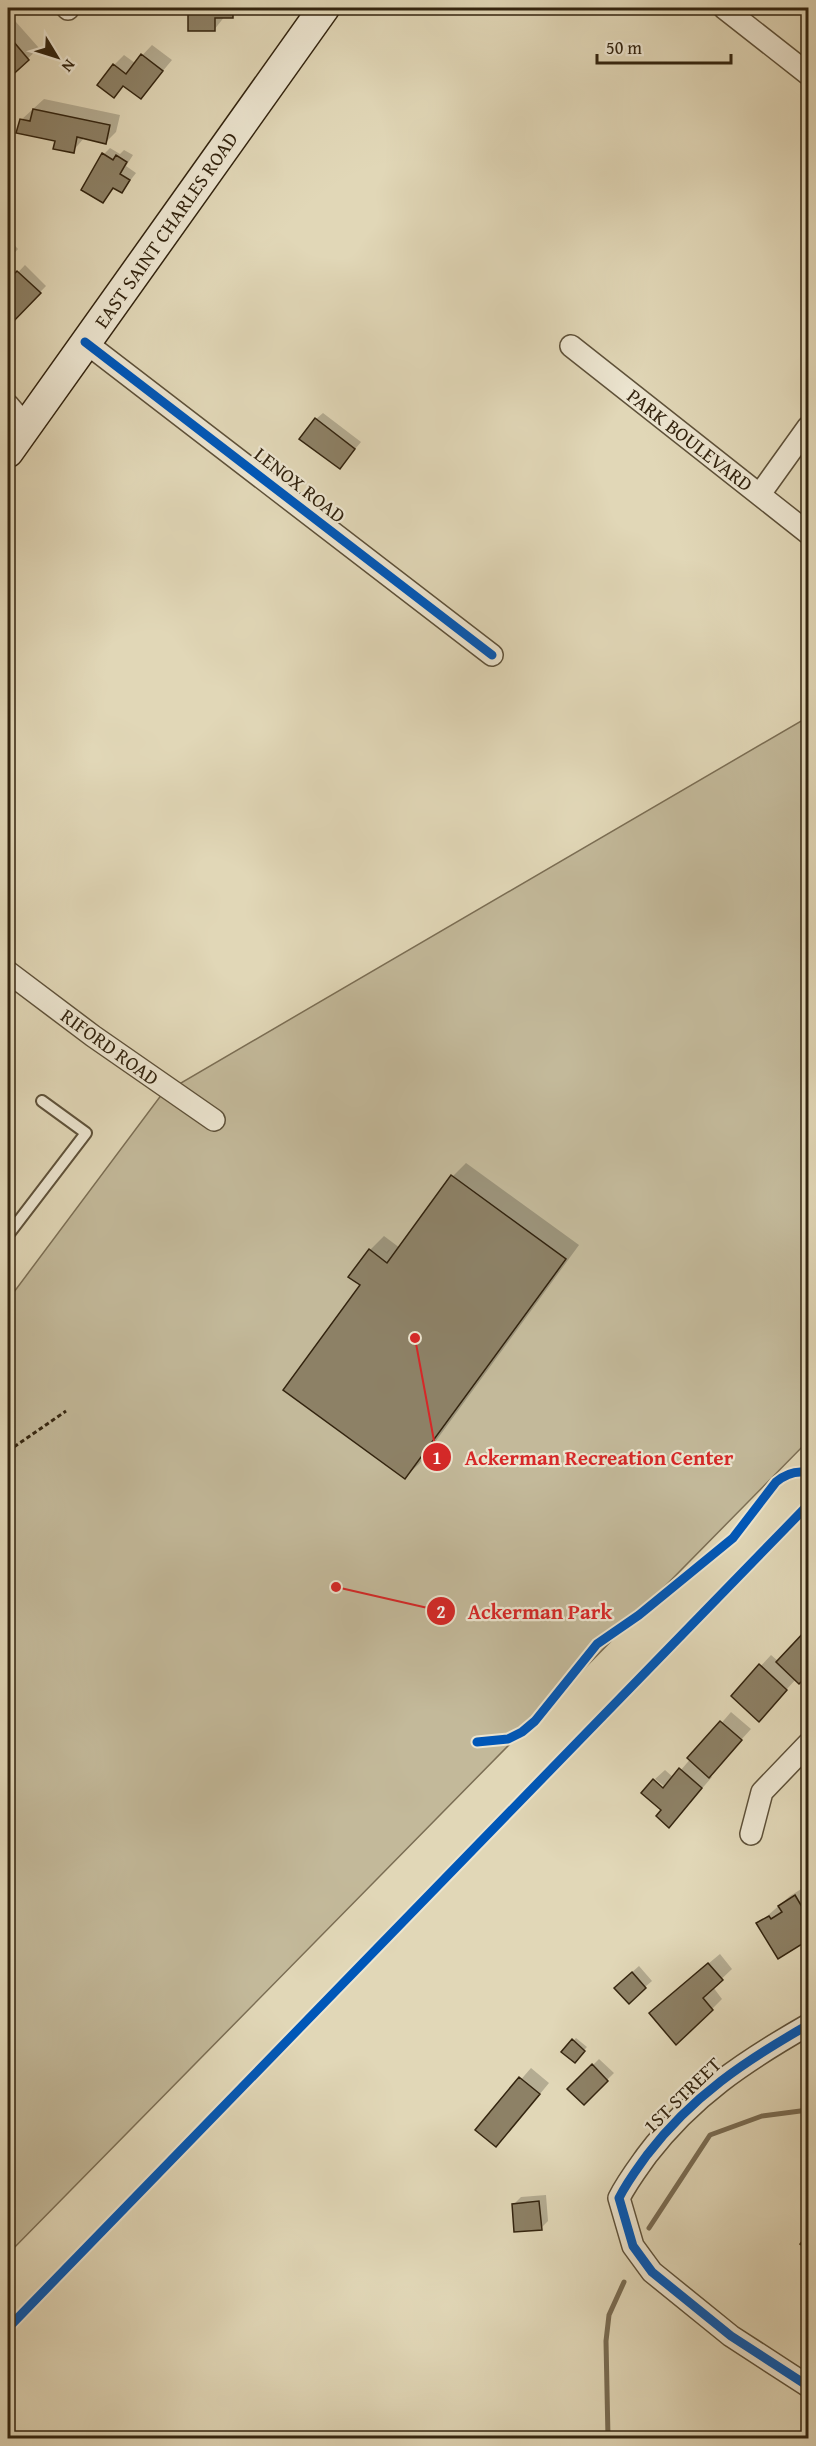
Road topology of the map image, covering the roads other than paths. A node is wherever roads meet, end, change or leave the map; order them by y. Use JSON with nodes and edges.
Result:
{"nodes":[{"id":1,"x":324,"y":8,"type":"edge"},
{"id":2,"x":724,"y":8,"type":"edge"},
{"id":3,"x":808,"y":74,"type":"edge"},
{"id":4,"x":85,"y":342,"type":"junction"},
{"id":5,"x":572,"y":346,"type":"dead end"},
{"id":6,"x":17,"y":415,"type":"edge"},
{"id":7,"x":808,"y":427,"type":"edge"},
{"id":8,"x":8,"y":452,"type":"edge"},
{"id":9,"x":760,"y":494,"type":"junction"},
{"id":10,"x":808,"y":533,"type":"edge"},
{"id":11,"x":492,"y":656,"type":"dead end"},
{"id":12,"x":8,"y":972,"type":"edge"},
{"id":13,"x":42,"y":1101,"type":"dead end"},
{"id":14,"x":214,"y":1120,"type":"dead end"},
{"id":15,"x":8,"y":1235,"type":"edge"},
{"id":16,"x":808,"y":1744,"type":"edge"},
{"id":17,"x":751,"y":1833,"type":"dead end"},
{"id":18,"x":808,"y":2025,"type":"edge"},
{"id":19,"x":808,"y":2386,"type":"edge"}],
"edges":[{"from":1,"to":4,"type":"main road","name":"EAST SAINT CHARLES ROAD"},
{"from":2,"to":3,"type":"street"},
{"from":4,"to":6,"type":"main road","name":"EAST SAINT CHARLES ROAD"},
{"from":4,"to":11,"type":"street","name":"LENOX ROAD"},
{"from":5,"to":9,"type":"street","name":"PARK BOULEVARD"},
{"from":6,"to":8,"type":"main road","name":"EAST SAINT CHARLES ROAD"},
{"from":7,"to":9,"type":"street"},
{"from":9,"to":10,"type":"street","name":"PARK BOULEVARD"},
{"from":12,"to":14,"type":"street","name":"RIFORD ROAD"},
{"from":13,"to":15,"type":"lane"},
{"from":16,"to":17,"type":"street"},
{"from":18,"to":19,"type":"street","name":"1ST STREET"}]}
